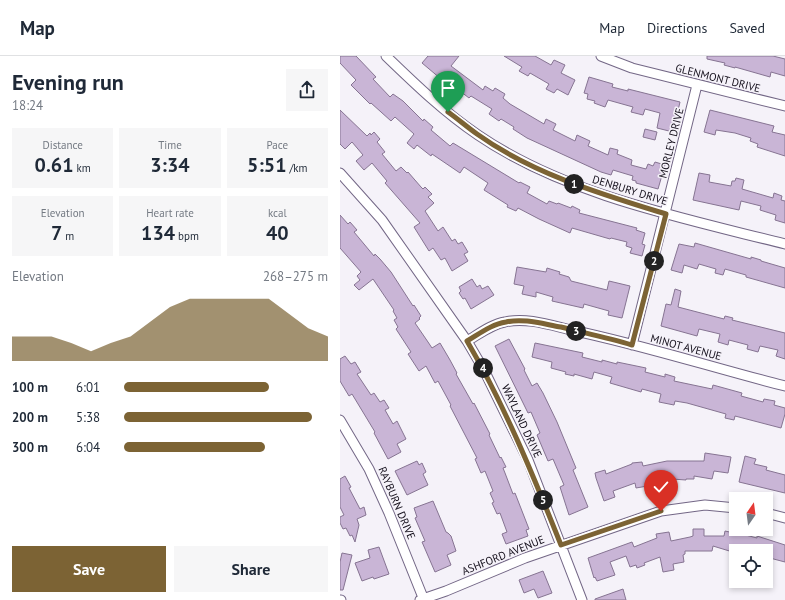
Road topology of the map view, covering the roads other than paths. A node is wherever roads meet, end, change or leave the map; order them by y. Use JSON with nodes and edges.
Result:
{"nodes":[{"id":1,"x":386,"y":56,"type":"edge"},
{"id":2,"x":601,"y":56,"type":"edge"},
{"id":3,"x":697,"y":86,"type":"junction"},
{"id":4,"x":785,"y":106,"type":"edge"},
{"id":5,"x":340,"y":173,"type":"edge"},
{"id":6,"x":666,"y":214,"type":"junction"},
{"id":7,"x":785,"y":244,"type":"edge"},
{"id":8,"x":467,"y":341,"type":"junction"},
{"id":9,"x":632,"y":345,"type":"junction"},
{"id":10,"x":785,"y":386,"type":"edge"},
{"id":11,"x":340,"y":420,"type":"edge"},
{"id":12,"x":729,"y":507,"type":"edge"},
{"id":13,"x":773,"y":515,"type":"edge"},
{"id":14,"x":785,"y":518,"type":"edge"},
{"id":15,"x":561,"y":545,"type":"junction"},
{"id":16,"x":422,"y":600,"type":"edge"},
{"id":17,"x":582,"y":600,"type":"edge"}],
"edges":[{"from":1,"to":6,"type":"street","name":"DENBURY DRIVE"},
{"from":2,"to":3,"type":"street","name":"GLENMONT DRIVE"},
{"from":3,"to":4,"type":"street","name":"GLENMONT DRIVE"},
{"from":3,"to":6,"type":"street","name":"MORLEY DRIVE"},
{"from":5,"to":8,"type":"street","name":"WAYLAND DRIVE"},
{"from":6,"to":7,"type":"street","name":"DENBURY DRIVE"},
{"from":6,"to":9,"type":"street","name":"MORLEY DRIVE"},
{"from":8,"to":9,"type":"street","name":"MINOT AVENUE"},
{"from":8,"to":15,"type":"street","name":"WAYLAND DRIVE"},
{"from":9,"to":10,"type":"street","name":"MINOT AVENUE"},
{"from":11,"to":16,"type":"street","name":"RAYBURN DRIVE"},
{"from":12,"to":15,"type":"street","name":"ASHFORD AVENUE"},
{"from":13,"to":14,"type":"street"},
{"from":15,"to":16,"type":"street","name":"ASHFORD AVENUE"},
{"from":15,"to":17,"type":"street","name":"WAYLAND DRIVE"}]}
